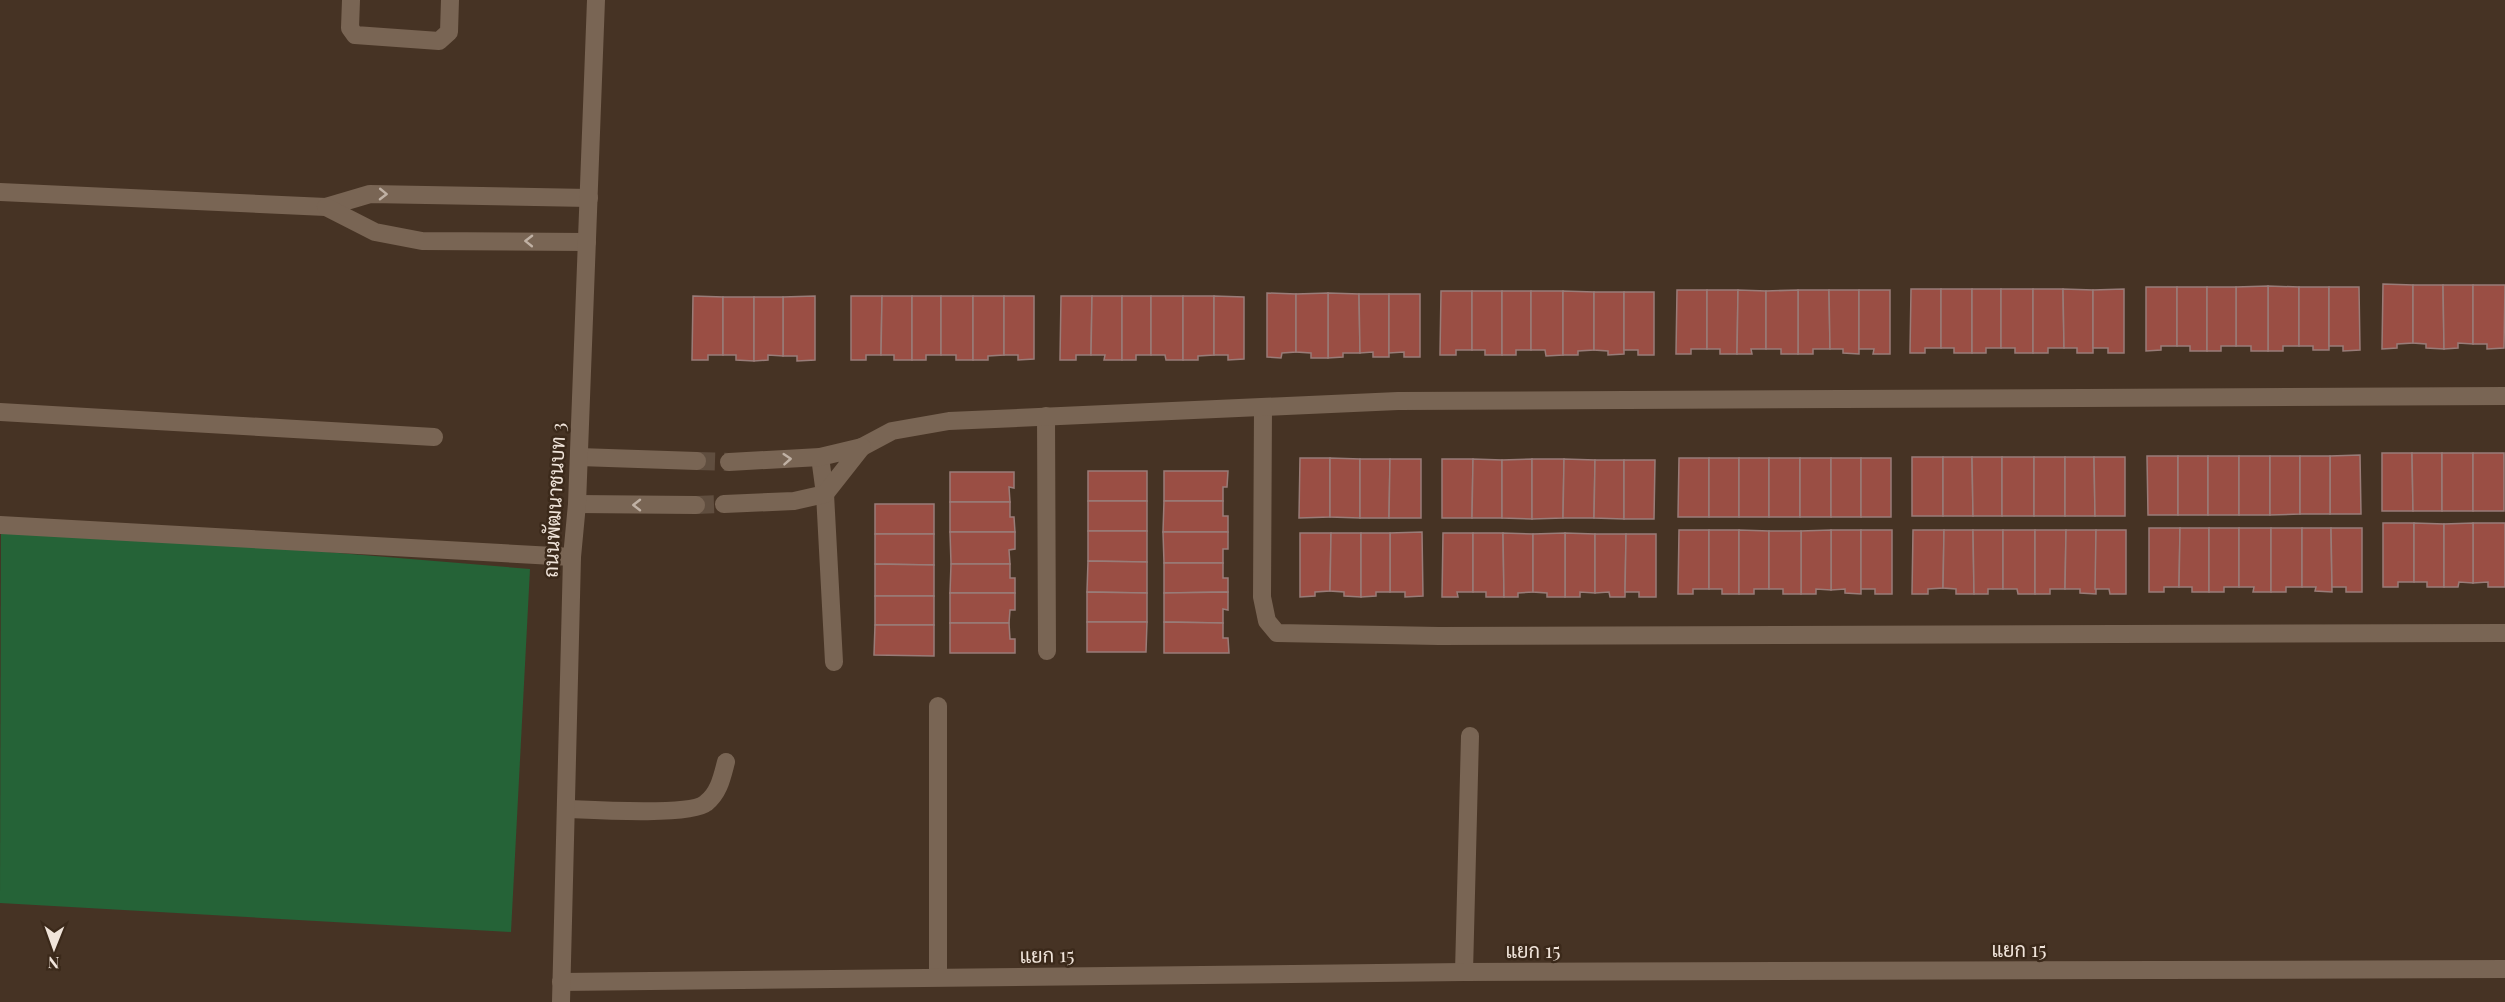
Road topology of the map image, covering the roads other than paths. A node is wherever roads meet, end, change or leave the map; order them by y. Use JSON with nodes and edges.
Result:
{"nodes":[{"id":1,"x":351,"y":0,"type":"edge"},
{"id":2,"x":450,"y":0,"type":"edge"},
{"id":3,"x":596,"y":0,"type":"edge"},
{"id":4,"x":0,"y":192,"type":"edge"},
{"id":5,"x":589,"y":198,"type":"junction"},
{"id":6,"x":326,"y":207,"type":"junction"},
{"id":7,"x":587,"y":242,"type":"junction"},
{"id":8,"x":2505,"y":396,"type":"edge"},
{"id":9,"x":1263,"y":408,"type":"junction"},
{"id":10,"x":0,"y":412,"type":"edge"},
{"id":11,"x":1046,"y":416,"type":"junction"},
{"id":12,"x":434,"y":437,"type":"dead end"},
{"id":13,"x":862,"y":447,"type":"junction"},
{"id":14,"x":579,"y":457,"type":"junction"},
{"id":15,"x":820,"y":457,"type":"junction"},
{"id":16,"x":697,"y":461,"type":"tunnel mouth"},
{"id":17,"x":729,"y":462,"type":"tunnel mouth"},
{"id":18,"x":825,"y":494,"type":"junction"},
{"id":19,"x":577,"y":504,"type":"junction"},
{"id":20,"x":724,"y":504,"type":"tunnel mouth"},
{"id":21,"x":696,"y":505,"type":"tunnel mouth"},
{"id":22,"x":0,"y":525,"type":"edge"},
{"id":23,"x":572,"y":557,"type":"junction"},
{"id":24,"x":2505,"y":633,"type":"edge"},
{"id":25,"x":1047,"y":651,"type":"dead end"},
{"id":26,"x":834,"y":662,"type":"dead end"},
{"id":27,"x":938,"y":706,"type":"dead end"},
{"id":28,"x":1470,"y":736,"type":"dead end"},
{"id":29,"x":726,"y":762,"type":"dead end"},
{"id":30,"x":567,"y":809,"type":"junction"},
{"id":31,"x":2505,"y":969,"type":"edge"},
{"id":32,"x":1464,"y":972,"type":"junction"},
{"id":33,"x":938,"y":977,"type":"junction"},
{"id":34,"x":561,"y":982,"type":"junction"},
{"id":35,"x":561,"y":1002,"type":"edge"}],
"edges":[{"from":1,"to":2,"type":"street"},
{"from":3,"to":5,"type":"street","name":"ถนนพัฒนาชนบท 3"},
{"from":4,"to":6,"type":"street"},
{"from":6,"to":5,"type":"street","one_way":true},
{"from":5,"to":7,"type":"street","name":"ถนนพัฒนาชนบท 3"},
{"from":7,"to":6,"type":"street","one_way":true},
{"from":7,"to":14,"type":"street","name":"ถนนพัฒนาชนบท 3"},
{"from":8,"to":9,"type":"street"},
{"from":9,"to":11,"type":"street"},
{"from":9,"to":24,"type":"street"},
{"from":10,"to":12,"type":"street"},
{"from":11,"to":13,"type":"street"},
{"from":11,"to":25,"type":"street"},
{"from":13,"to":15,"type":"street"},
{"from":13,"to":18,"type":"street"},
{"from":14,"to":16,"type":"street"},
{"from":14,"to":19,"type":"street","name":"ถนนพัฒนาชนบท 3"},
{"from":17,"to":15,"type":"street","one_way":true},
{"from":15,"to":18,"type":"street"},
{"from":18,"to":20,"type":"street"},
{"from":18,"to":26,"type":"street"},
{"from":21,"to":19,"type":"street","one_way":true},
{"from":19,"to":23,"type":"street","name":"ถนนพัฒนาชนบท 3"},
{"from":22,"to":23,"type":"street"},
{"from":23,"to":30,"type":"street","name":"ถนนพัฒนาชนบท 3"},
{"from":27,"to":33,"type":"street"},
{"from":28,"to":32,"type":"street"},
{"from":29,"to":30,"type":"street"},
{"from":30,"to":34,"type":"street","name":"ถนนพัฒนาชนบท 3"},
{"from":31,"to":32,"type":"street","name":"แยก 15"},
{"from":32,"to":33,"type":"street","name":"แยก 15"},
{"from":33,"to":34,"type":"street","name":"แยก 15"},
{"from":34,"to":35,"type":"street","name":"ถนนพัฒนาชนบท 3"}]}
